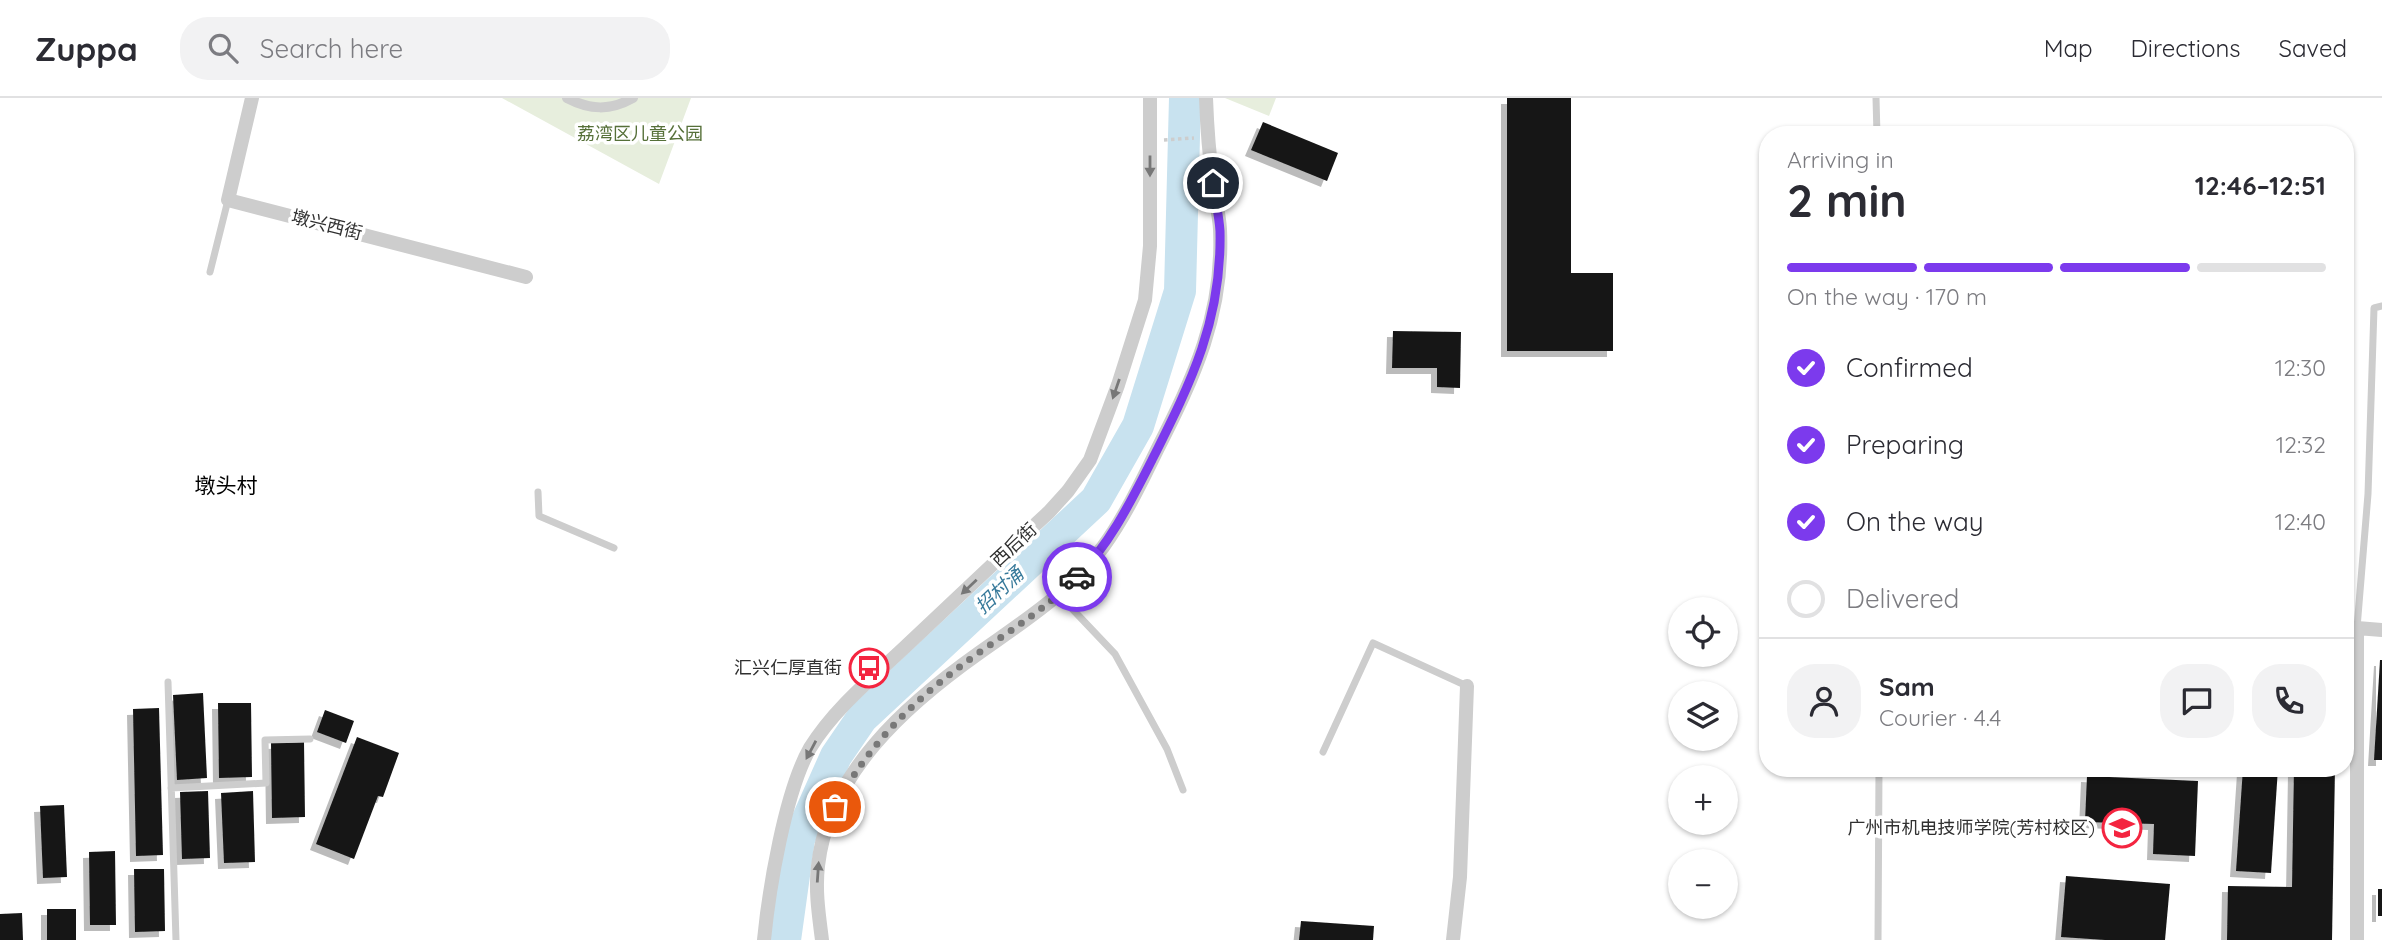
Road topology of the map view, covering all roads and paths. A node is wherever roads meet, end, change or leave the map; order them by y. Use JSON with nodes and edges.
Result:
{"nodes":[{"id":1,"x":252,"y":98,"type":"edge"},
{"id":2,"x":567,"y":98,"type":"edge"},
{"id":3,"x":633,"y":98,"type":"edge"},
{"id":4,"x":1150,"y":98,"type":"edge"},
{"id":5,"x":1206,"y":98,"type":"edge"},
{"id":6,"x":1876,"y":98,"type":"edge"},
{"id":7,"x":1877,"y":126,"type":"edge"},
{"id":8,"x":1207,"y":137,"type":"junction"},
{"id":9,"x":1150,"y":141,"type":"junction"},
{"id":10,"x":228,"y":200,"type":"junction"},
{"id":11,"x":210,"y":272,"type":"dead end"},
{"id":12,"x":526,"y":277,"type":"dead end"},
{"id":13,"x":2382,"y":306,"type":"edge"},
{"id":14,"x":538,"y":492,"type":"dead end"},
{"id":15,"x":614,"y":548,"type":"dead end"},
{"id":16,"x":1059,"y":595,"type":"junction"},
{"id":17,"x":2357,"y":628,"type":"junction"},
{"id":18,"x":2382,"y":630,"type":"edge"},
{"id":19,"x":168,"y":682,"type":"dead end"},
{"id":20,"x":1466,"y":686,"type":"joint"},
{"id":21,"x":310,"y":739,"type":"dead end"},
{"id":22,"x":1323,"y":752,"type":"dead end"},
{"id":23,"x":1879,"y":777,"type":"edge"},
{"id":24,"x":171,"y":788,"type":"junction"},
{"id":25,"x":1183,"y":790,"type":"dead end"},
{"id":26,"x":176,"y":940,"type":"edge"},
{"id":27,"x":764,"y":940,"type":"edge"},
{"id":28,"x":822,"y":940,"type":"edge"},
{"id":29,"x":1453,"y":940,"type":"edge"},
{"id":30,"x":1878,"y":940,"type":"edge"},
{"id":31,"x":2357,"y":940,"type":"edge"}],
"edges":[{"from":1,"to":10,"type":"street"},
{"from":2,"to":3,"type":"street"},
{"from":4,"to":9,"type":"street","name":"西后街"},
{"from":5,"to":8,"type":"street"},
{"from":6,"to":7,"type":"lane"},
{"from":8,"to":9,"type":"path"},
{"from":8,"to":16,"type":"street"},
{"from":9,"to":27,"type":"street","name":"西后街","one_way":true},
{"from":10,"to":11,"type":"lane"},
{"from":10,"to":12,"type":"street","name":"墩兴西街"},
{"from":13,"to":17,"type":"lane"},
{"from":14,"to":15,"type":"lane"},
{"from":16,"to":25,"type":"lane"},
{"from":28,"to":16,"type":"street","one_way":true},
{"from":17,"to":18,"type":"street"},
{"from":17,"to":31,"type":"street"},
{"from":19,"to":24,"type":"lane"},
{"from":20,"to":22,"type":"lane"},
{"from":20,"to":29,"type":"street"},
{"from":21,"to":24,"type":"lane"},
{"from":23,"to":30,"type":"lane"},
{"from":24,"to":26,"type":"lane"}]}
